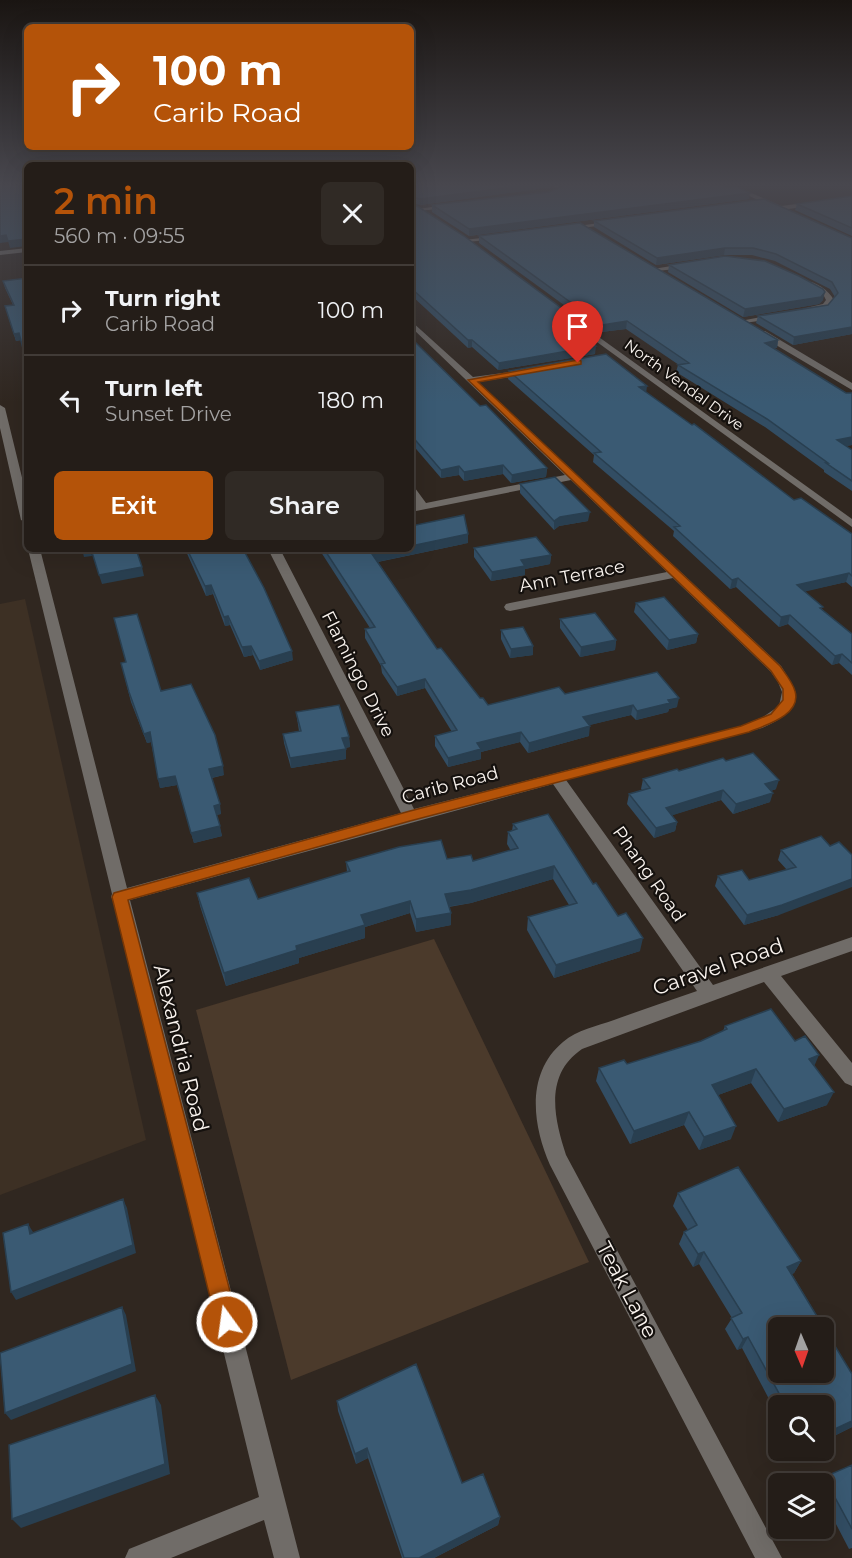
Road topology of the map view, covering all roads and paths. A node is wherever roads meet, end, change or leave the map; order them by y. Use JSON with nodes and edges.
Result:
{"nodes":[{"id":1,"x":702,"y":263,"type":"edge"},
{"id":2,"x":647,"y":264,"type":"edge"},
{"id":3,"x":657,"y":269,"type":"junction"},
{"id":4,"x":672,"y":278,"type":"edge"},
{"id":5,"x":801,"y":280,"type":"edge"},
{"id":6,"x":795,"y":313,"type":"edge"},
{"id":7,"x":565,"y":314,"type":"edge"},
{"id":8,"x":785,"y":314,"type":"edge"},
{"id":9,"x":733,"y":315,"type":"edge"},
{"id":10,"x":744,"y":321,"type":"junction"},
{"id":11,"x":414,"y":326,"type":"edge"},
{"id":12,"x":620,"y":355,"type":"junction"},
{"id":13,"x":609,"y":357,"type":"edge"},
{"id":14,"x":540,"y":369,"type":"edge"},
{"id":15,"x":472,"y":380,"type":"junction"},
{"id":16,"x":852,"y":387,"type":"edge"},
{"id":17,"x":0,"y":408,"type":"edge"},
{"id":18,"x":575,"y":476,"type":"junction"},
{"id":19,"x":414,"y":494,"type":"edge"},
{"id":20,"x":423,"y":506,"type":"junction"},
{"id":21,"x":24,"y":508,"type":"edge"},
{"id":22,"x":414,"y":508,"type":"edge"},
{"id":23,"x":852,"y":524,"type":"edge"},
{"id":24,"x":35,"y":552,"type":"edge"},
{"id":25,"x":276,"y":552,"type":"edge"},
{"id":26,"x":676,"y":574,"type":"junction"},
{"id":27,"x":510,"y":607,"type":"dead end"},
{"id":28,"x":556,"y":777,"type":"junction"},
{"id":29,"x":410,"y":816,"type":"junction"},
{"id":30,"x":119,"y":897,"type":"junction"},
{"id":31,"x":852,"y":944,"type":"edge"},
{"id":32,"x":768,"y":974,"type":"junction"},
{"id":33,"x":709,"y":994,"type":"junction"},
{"id":34,"x":599,"y":1033,"type":"joint"},
{"id":35,"x":852,"y":1077,"type":"edge"},
{"id":36,"x":273,"y":1504,"type":"junction"},
{"id":37,"x":138,"y":1558,"type":"edge"},
{"id":38,"x":287,"y":1558,"type":"edge"},
{"id":39,"x":769,"y":1558,"type":"edge"}],
"edges":[{"from":1,"to":3,"type":"street"},
{"from":2,"to":3,"type":"street"},
{"from":3,"to":4,"type":"street"},
{"from":5,"to":6,"type":"street"},
{"from":7,"to":12,"type":"street","name":"North Vendal Drive"},
{"from":8,"to":10,"type":"street"},
{"from":9,"to":10,"type":"street"},
{"from":10,"to":16,"type":"street"},
{"from":11,"to":15,"type":"street"},
{"from":12,"to":13,"type":"street"},
{"from":12,"to":23,"type":"street","name":"North Vendal Drive"},
{"from":14,"to":15,"type":"street"},
{"from":15,"to":18,"type":"street"},
{"from":17,"to":21,"type":"street"},
{"from":18,"to":20,"type":"street"},
{"from":18,"to":26,"type":"street"},
{"from":19,"to":20,"type":"street"},
{"from":20,"to":22,"type":"street"},
{"from":24,"to":30,"type":"street","name":"Alexandria Road"},
{"from":25,"to":29,"type":"street","name":"Flamingo Drive"},
{"from":26,"to":27,"type":"street","name":"Ann Terrace"},
{"from":26,"to":28,"type":"street","name":"Carib Road"},
{"from":28,"to":29,"type":"street","name":"Carib Road"},
{"from":28,"to":33,"type":"street","name":"Phang Road"},
{"from":29,"to":30,"type":"street","name":"Carib Road"},
{"from":30,"to":36,"type":"street","name":"Alexandria Road"},
{"from":31,"to":32,"type":"street","name":"Caravel Road"},
{"from":32,"to":33,"type":"street","name":"Caravel Road"},
{"from":32,"to":35,"type":"street"},
{"from":33,"to":34,"type":"street","name":"Caravel Road"},
{"from":34,"to":39,"type":"street","name":"Teak Lane"},
{"from":36,"to":37,"type":"street"},
{"from":36,"to":38,"type":"street","name":"Alexandria Road"}]}
